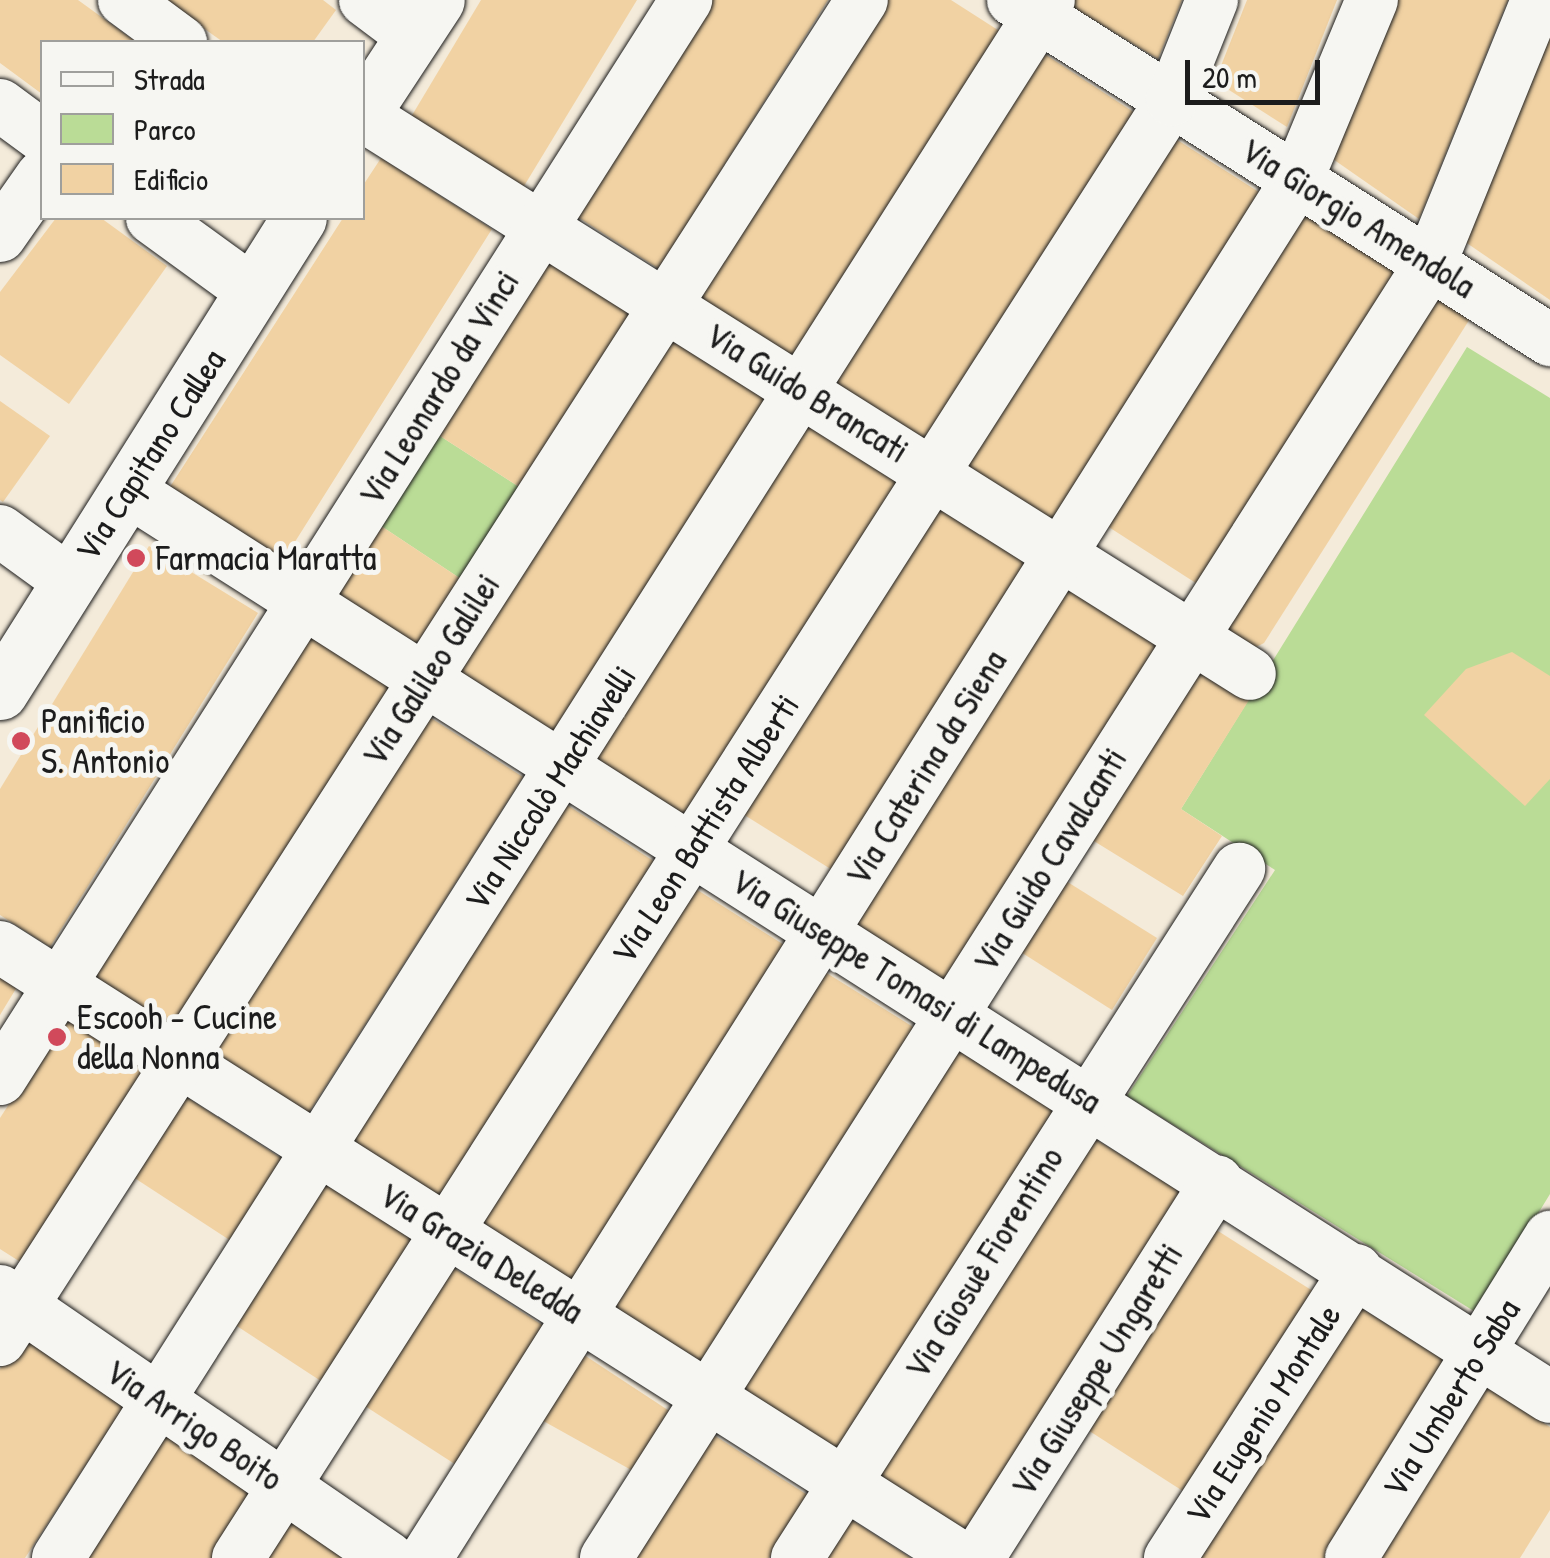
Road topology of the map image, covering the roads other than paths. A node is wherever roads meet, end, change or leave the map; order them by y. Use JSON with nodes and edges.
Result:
{"nodes":[{"id":1,"x":124,"y":0,"type":"edge"},
{"id":2,"x":365,"y":0,"type":"edge"},
{"id":3,"x":686,"y":0,"type":"edge"},
{"id":4,"x":862,"y":0,"type":"edge"},
{"id":5,"x":1212,"y":0,"type":"edge"},
{"id":6,"x":1372,"y":0,"type":"edge"},
{"id":7,"x":1538,"y":0,"type":"edge"},
{"id":8,"x":1034,"y":6,"type":"edge"},
{"id":9,"x":425,"y":18,"type":"edge"},
{"id":10,"x":178,"y":40,"type":"edge"},
{"id":11,"x":1172,"y":100,"type":"junction"},
{"id":12,"x":0,"y":105,"type":"edge"},
{"id":13,"x":365,"y":110,"type":"edge"},
{"id":14,"x":365,"y":117,"type":"edge"},
{"id":15,"x":40,"y":135,"type":"edge"},
{"id":16,"x":40,"y":179,"type":"edge"},
{"id":17,"x":1297,"y":180,"type":"junction"},
{"id":18,"x":155,"y":220,"type":"edge"},
{"id":19,"x":299,"y":220,"type":"edge"},
{"id":20,"x":542,"y":225,"type":"junction"},
{"id":21,"x":0,"y":236,"type":"edge"},
{"id":22,"x":1430,"y":264,"type":"junction"},
{"id":23,"x":254,"y":292,"type":"junction"},
{"id":24,"x":667,"y":304,"type":"junction"},
{"id":25,"x":1550,"y":340,"type":"edge"},
{"id":26,"x":804,"y":391,"type":"junction"},
{"id":27,"x":933,"y":473,"type":"junction"},
{"id":28,"x":129,"y":492,"type":"junction"},
{"id":29,"x":0,"y":530,"type":"edge"},
{"id":30,"x":1061,"y":554,"type":"junction"},
{"id":31,"x":70,"y":581,"type":"junction"},
{"id":32,"x":303,"y":602,"type":"junction"},
{"id":33,"x":1192,"y":637,"type":"junction"},
{"id":34,"x":1250,"y":674,"type":"dead end"},
{"id":35,"x":425,"y":680,"type":"junction"},
{"id":36,"x":0,"y":692,"type":"edge"},
{"id":37,"x":563,"y":767,"type":"junction"},
{"id":38,"x":692,"y":849,"type":"junction"},
{"id":39,"x":1239,"y":869,"type":"dead end"},
{"id":40,"x":822,"y":932,"type":"junction"},
{"id":41,"x":0,"y":947,"type":"edge"},
{"id":42,"x":60,"y":985,"type":"junction"},
{"id":43,"x":952,"y":1014,"type":"junction"},
{"id":44,"x":180,"y":1061,"type":"junction"},
{"id":45,"x":0,"y":1079,"type":"edge"},
{"id":46,"x":1088,"y":1100,"type":"junction"},
{"id":47,"x":319,"y":1150,"type":"junction"},
{"id":48,"x":1217,"y":1182,"type":"junction"},
{"id":49,"x":447,"y":1231,"type":"junction"},
{"id":50,"x":1550,"y":1237,"type":"edge"},
{"id":51,"x":1356,"y":1270,"type":"junction"},
{"id":52,"x":7,"y":1313,"type":"edge"},
{"id":53,"x":580,"y":1315,"type":"junction"},
{"id":54,"x":1482,"y":1350,"type":"junction"},
{"id":55,"x":708,"y":1397,"type":"junction"},
{"id":56,"x":1550,"y":1398,"type":"edge"},
{"id":57,"x":158,"y":1400,"type":"junction"},
{"id":58,"x":844,"y":1483,"type":"junction"},
{"id":59,"x":284,"y":1486,"type":"junction"},
{"id":60,"x":58,"y":1558,"type":"edge"},
{"id":61,"x":238,"y":1558,"type":"edge"},
{"id":62,"x":388,"y":1558,"type":"edge"},
{"id":63,"x":426,"y":1558,"type":"edge"},
{"id":64,"x":606,"y":1558,"type":"edge"},
{"id":65,"x":797,"y":1558,"type":"edge"},
{"id":66,"x":962,"y":1558,"type":"edge"},
{"id":67,"x":978,"y":1558,"type":"edge"},
{"id":68,"x":1170,"y":1558,"type":"edge"},
{"id":69,"x":1351,"y":1558,"type":"edge"}],
"edges":[{"from":1,"to":10,"type":"street"},
{"from":2,"to":9,"type":"street"},
{"from":3,"to":20,"type":"street","name":"Via Leonardo da Vinci"},
{"from":4,"to":24,"type":"street","name":"Via Galileo Galilei"},
{"from":5,"to":11,"type":"street","name":"Via Leon Battista Alberti"},
{"from":6,"to":17,"type":"street","name":"Via Caterina da Siena"},
{"from":7,"to":22,"type":"street","name":"Via Guido Cavalcanti"},
{"from":8,"to":11,"type":"street","name":"Via Giorgio Amendola"},
{"from":8,"to":26,"type":"street","name":"Via Niccolò Machiavelli"},
{"from":9,"to":13,"type":"main road"},
{"from":11,"to":17,"type":"street","name":"Via Giorgio Amendola"},
{"from":11,"to":27,"type":"street","name":"Via Leon Battista Alberti"},
{"from":12,"to":15,"type":"street"},
{"from":14,"to":20,"type":"street","name":"Via Guido Brancati"},
{"from":16,"to":21,"type":"street"},
{"from":17,"to":22,"type":"street","name":"Via Giorgio Amendola"},
{"from":17,"to":30,"type":"street","name":"Via Caterina da Siena"},
{"from":18,"to":23,"type":"street"},
{"from":19,"to":23,"type":"main road","name":"Via Capitano Callea"},
{"from":20,"to":24,"type":"street","name":"Via Guido Brancati"},
{"from":20,"to":32,"type":"street","name":"Via Leonardo da Vinci"},
{"from":22,"to":25,"type":"street","name":"Via Giorgio Amendola"},
{"from":22,"to":33,"type":"street","name":"Via Guido Cavalcanti"},
{"from":23,"to":28,"type":"main road","name":"Via Capitano Callea"},
{"from":24,"to":26,"type":"street","name":"Via Guido Brancati"},
{"from":24,"to":35,"type":"street","name":"Via Galileo Galilei"},
{"from":26,"to":27,"type":"street","name":"Via Guido Brancati"},
{"from":26,"to":37,"type":"street","name":"Via Niccolò Machiavelli"},
{"from":27,"to":30,"type":"street","name":"Via Guido Brancati"},
{"from":27,"to":38,"type":"street","name":"Via Leon Battista Alberti"},
{"from":28,"to":31,"type":"main road","name":"Via Capitano Callea"},
{"from":28,"to":32,"type":"street","name":"Via Giuseppe Tomasi di Lampedusa"},
{"from":29,"to":31,"type":"street"},
{"from":30,"to":33,"type":"street","name":"Via Guido Brancati"},
{"from":30,"to":40,"type":"street","name":"Via Caterina da Siena"},
{"from":31,"to":36,"type":"main road","name":"Via Capitano Callea"},
{"from":32,"to":35,"type":"street","name":"Via Giuseppe Tomasi di Lampedusa"},
{"from":32,"to":42,"type":"street","name":"Via Leonardo da Vinci"},
{"from":33,"to":34,"type":"street","name":"Via Guido Brancati"},
{"from":33,"to":43,"type":"street","name":"Via Guido Cavalcanti"},
{"from":35,"to":37,"type":"street","name":"Via Giuseppe Tomasi di Lampedusa"},
{"from":35,"to":44,"type":"street","name":"Via Galileo Galilei"},
{"from":37,"to":38,"type":"street","name":"Via Giuseppe Tomasi di Lampedusa"},
{"from":37,"to":47,"type":"street","name":"Via Niccolò Machiavelli"},
{"from":38,"to":40,"type":"street","name":"Via Giuseppe Tomasi di Lampedusa"},
{"from":38,"to":49,"type":"street","name":"Via Leon Battista Alberti"},
{"from":39,"to":46,"type":"street","name":"Via Giosuè Fiorentino"},
{"from":40,"to":43,"type":"street","name":"Via Giuseppe Tomasi di Lampedusa"},
{"from":40,"to":53,"type":"street","name":"Via Caterina da Siena"},
{"from":41,"to":42,"type":"street","name":"Via Grazia Deledda"},
{"from":42,"to":44,"type":"street","name":"Via Grazia Deledda"},
{"from":42,"to":45,"type":"street","name":"Via Leonardo da Vinci"},
{"from":43,"to":46,"type":"street","name":"Via Giuseppe Tomasi di Lampedusa"},
{"from":43,"to":55,"type":"street","name":"Via Guido Cavalcanti"},
{"from":44,"to":47,"type":"street","name":"Via Grazia Deledda"},
{"from":44,"to":52,"type":"street","name":"Via Galileo Galilei"},
{"from":46,"to":48,"type":"street","name":"Via Giuseppe Tomasi di Lampedusa"},
{"from":46,"to":58,"type":"street","name":"Via Giosuè Fiorentino"},
{"from":47,"to":49,"type":"street","name":"Via Grazia Deledda"},
{"from":47,"to":57,"type":"street","name":"Via Niccolò Machiavelli"},
{"from":48,"to":51,"type":"street","name":"Via Giuseppe Tomasi di Lampedusa"},
{"from":48,"to":67,"type":"street","name":"Via Giuseppe Ungaretti"},
{"from":49,"to":53,"type":"street","name":"Via Grazia Deledda"},
{"from":49,"to":59,"type":"street","name":"Via Leon Battista Alberti"},
{"from":50,"to":54,"type":"street","name":"Via Umberto Saba"},
{"from":51,"to":54,"type":"street","name":"Via Giuseppe Tomasi di Lampedusa"},
{"from":51,"to":68,"type":"street","name":"Via Eugenio Montale"},
{"from":52,"to":57,"type":"street","name":"Via Arrigo Boito"},
{"from":53,"to":55,"type":"street","name":"Via Grazia Deledda"},
{"from":53,"to":63,"type":"street","name":"Via Caterina da Siena"},
{"from":54,"to":56,"type":"street","name":"Via Giuseppe Tomasi di Lampedusa"},
{"from":54,"to":69,"type":"street","name":"Via Umberto Saba"},
{"from":55,"to":58,"type":"street","name":"Via Grazia Deledda"},
{"from":55,"to":64,"type":"street","name":"Via Guido Cavalcanti"},
{"from":57,"to":59,"type":"street","name":"Via Arrigo Boito"},
{"from":57,"to":60,"type":"street","name":"Via Niccolò Machiavelli"},
{"from":58,"to":65,"type":"street","name":"Via Giosuè Fiorentino"},
{"from":58,"to":66,"type":"street","name":"Via Grazia Deledda"},
{"from":59,"to":61,"type":"street","name":"Via Leon Battista Alberti"},
{"from":59,"to":62,"type":"street","name":"Via Arrigo Boito"}]}
